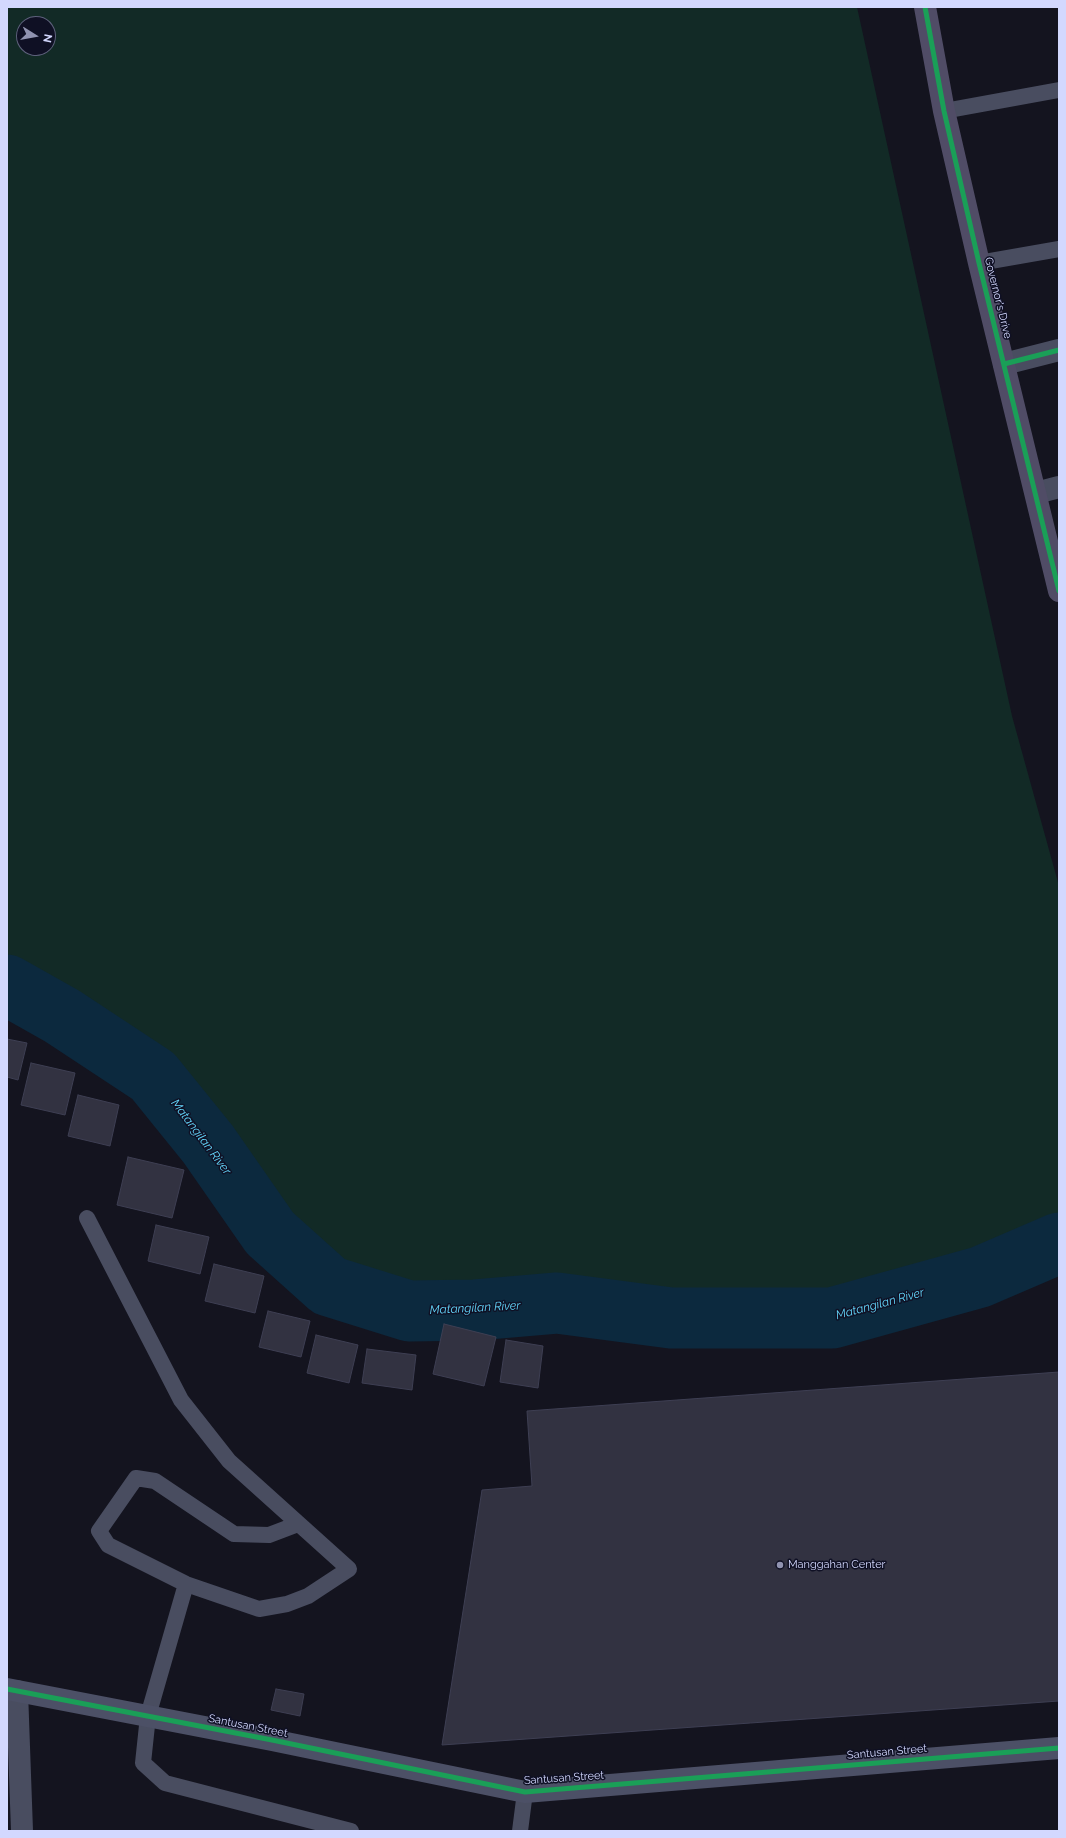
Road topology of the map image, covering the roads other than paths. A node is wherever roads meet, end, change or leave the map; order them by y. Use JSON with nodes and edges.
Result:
{"nodes":[{"id":1,"x":924,"y":7,"type":"edge"},
{"id":2,"x":1059,"y":90,"type":"edge"},
{"id":3,"x":944,"y":111,"type":"junction"},
{"id":4,"x":1059,"y":249,"type":"edge"},
{"id":5,"x":978,"y":263,"type":"junction"},
{"id":6,"x":1059,"y":350,"type":"edge"},
{"id":7,"x":1004,"y":364,"type":"junction"},
{"id":8,"x":1059,"y":487,"type":"edge"},
{"id":9,"x":1036,"y":493,"type":"junction"},
{"id":10,"x":1059,"y":591,"type":"edge"},
{"id":11,"x":87,"y":1218,"type":"dead end"},
{"id":12,"x":298,"y":1524,"type":"junction"},
{"id":13,"x":186,"y":1584,"type":"junction"},
{"id":14,"x":12,"y":1690,"type":"edge"},
{"id":15,"x":148,"y":1716,"type":"junction"},
{"id":16,"x":1059,"y":1748,"type":"edge"},
{"id":17,"x":525,"y":1792,"type":"junction"},
{"id":18,"x":22,"y":1831,"type":"edge"},
{"id":19,"x":351,"y":1831,"type":"edge"},
{"id":20,"x":520,"y":1831,"type":"edge"}],
"edges":[{"from":1,"to":3,"type":"main road","name":"Governor's Drive"},
{"from":2,"to":3,"type":"lane"},
{"from":3,"to":5,"type":"main road","name":"Governor's Drive"},
{"from":4,"to":5,"type":"lane"},
{"from":5,"to":7,"type":"main road","name":"Governor's Drive"},
{"from":6,"to":7,"type":"street"},
{"from":7,"to":9,"type":"main road","name":"Governor's Drive"},
{"from":8,"to":9,"type":"street"},
{"from":9,"to":10,"type":"main road","name":"Governor's Drive"},
{"from":11,"to":12,"type":"lane"},
{"from":12,"to":13,"type":"lane"},
{"from":12,"to":13,"type":"lane"},
{"from":13,"to":15,"type":"lane"},
{"from":14,"to":15,"type":"street","name":"Santusan Street"},
{"from":14,"to":18,"type":"street"},
{"from":15,"to":17,"type":"street","name":"Santusan Street"},
{"from":15,"to":19,"type":"lane"},
{"from":16,"to":17,"type":"street","name":"Santusan Street"},
{"from":17,"to":20,"type":"lane"}]}
